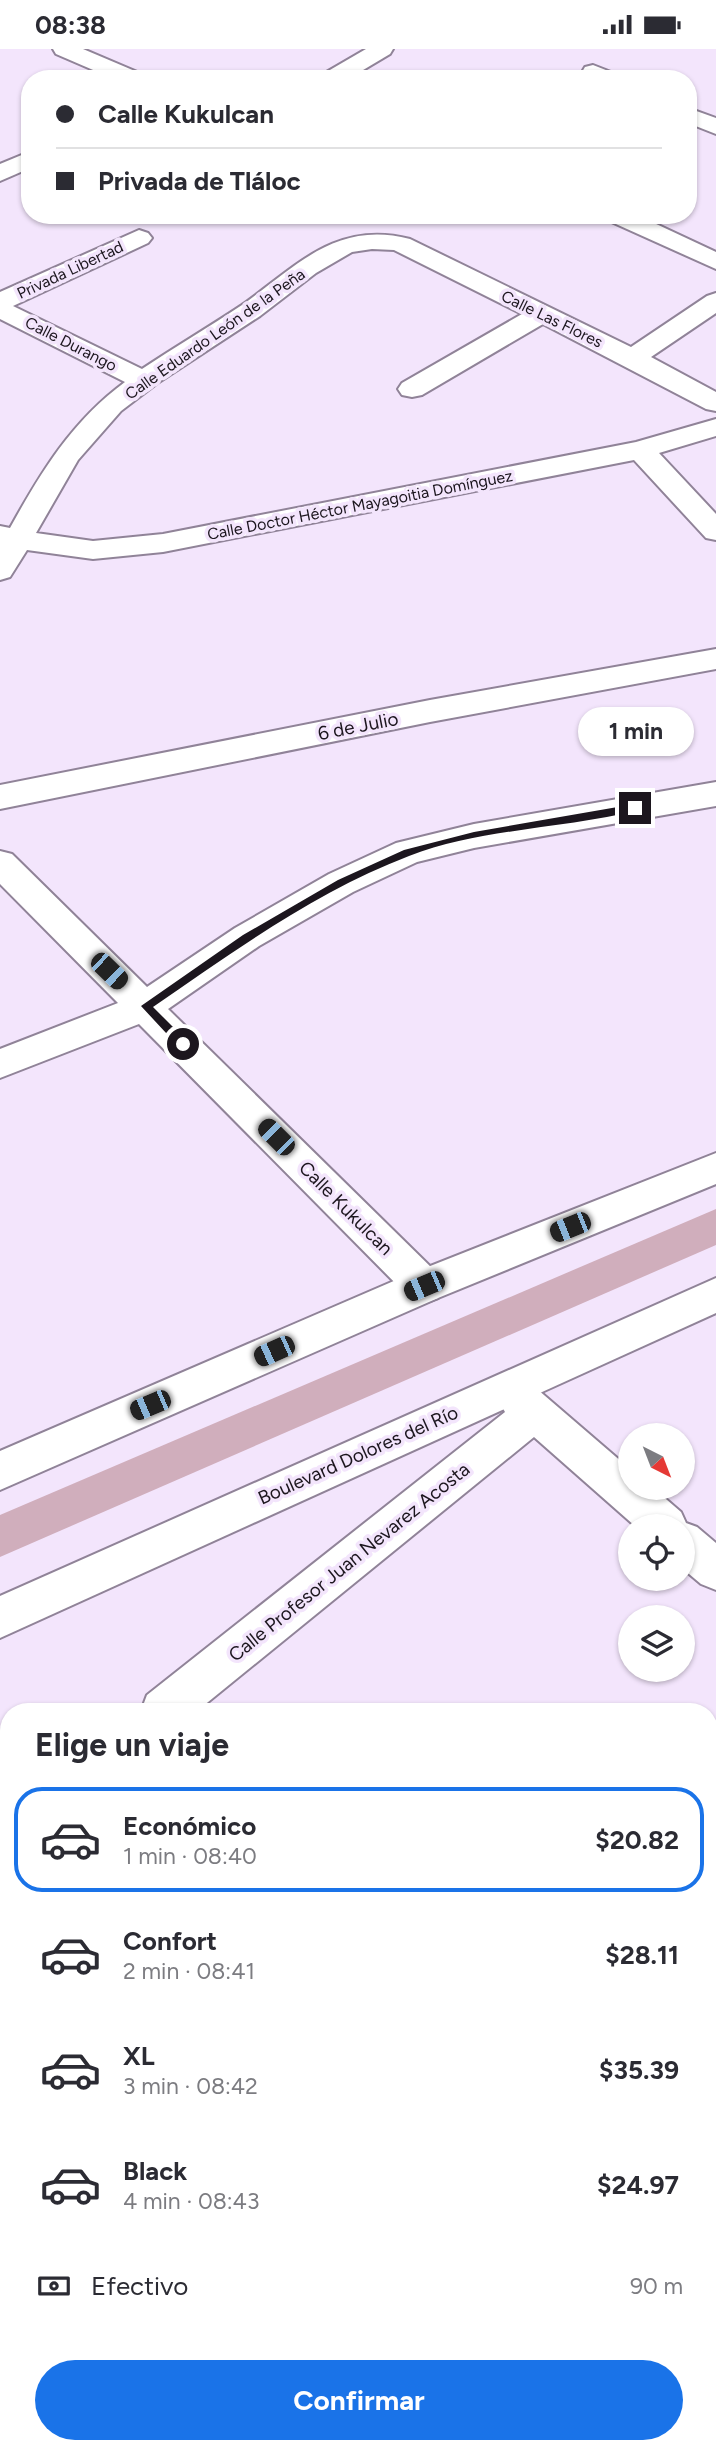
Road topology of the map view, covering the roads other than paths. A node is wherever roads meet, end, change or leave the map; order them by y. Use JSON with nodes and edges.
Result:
{"nodes":[{"id":1,"x":64,"y":49,"type":"edge"},
{"id":2,"x":382,"y":49,"type":"edge"},
{"id":3,"x":113,"y":70,"type":"edge"},
{"id":4,"x":346,"y":70,"type":"edge"},
{"id":5,"x":697,"y":119,"type":"edge"},
{"id":6,"x":716,"y":127,"type":"edge"},
{"id":7,"x":21,"y":163,"type":"edge"},
{"id":8,"x":0,"y":174,"type":"edge"},
{"id":9,"x":636,"y":224,"type":"edge"},
{"id":10,"x":139,"y":238,"type":"dead end"},
{"id":11,"x":386,"y":240,"type":"joint"},
{"id":12,"x":716,"y":261,"type":"edge"},
{"id":13,"x":716,"y":301,"type":"edge"},
{"id":14,"x":0,"y":302,"type":"edge"},
{"id":15,"x":0,"y":309,"type":"edge"},
{"id":16,"x":541,"y":314,"type":"junction"},
{"id":17,"x":632,"y":358,"type":"junction"},
{"id":18,"x":142,"y":380,"type":"junction"},
{"id":19,"x":412,"y":389,"type":"dead end"},
{"id":20,"x":716,"y":403,"type":"edge"},
{"id":21,"x":716,"y":427,"type":"edge"},
{"id":22,"x":640,"y":450,"type":"junction"},
{"id":23,"x":716,"y":531,"type":"edge"},
{"id":24,"x":10,"y":538,"type":"edge"},
{"id":25,"x":0,"y":570,"type":"edge"},
{"id":26,"x":716,"y":659,"type":"edge"},
{"id":27,"x":716,"y":794,"type":"edge"},
{"id":28,"x":0,"y":797,"type":"edge"},
{"id":29,"x":0,"y":863,"type":"edge"},
{"id":30,"x":146,"y":1006,"type":"junction"},
{"id":31,"x":0,"y":1064,"type":"edge"},
{"id":32,"x":716,"y":1168,"type":"edge"},
{"id":33,"x":424,"y":1286,"type":"junction"},
{"id":34,"x":716,"y":1295,"type":"edge"},
{"id":35,"x":521,"y":1400,"type":"junction"},
{"id":36,"x":0,"y":1471,"type":"edge"},
{"id":37,"x":652,"y":1514,"type":"edge"},
{"id":38,"x":695,"y":1552,"type":"edge"},
{"id":39,"x":716,"y":1570,"type":"edge"},
{"id":40,"x":0,"y":1617,"type":"edge"},
{"id":41,"x":172,"y":1703,"type":"edge"}],
"edges":[{"from":1,"to":3,"type":"street"},
{"from":2,"to":4,"type":"street"},
{"from":5,"to":6,"type":"street"},
{"from":7,"to":8,"type":"street"},
{"from":9,"to":12,"type":"street"},
{"from":10,"to":14,"type":"street","name":"Privada Libertad"},
{"from":11,"to":16,"type":"street","name":"Calle Las Flores"},
{"from":11,"to":18,"type":"street","name":"Calle Eduardo León de la Peña"},
{"from":13,"to":17,"type":"street"},
{"from":15,"to":18,"type":"street","name":"Calle Durango"},
{"from":16,"to":17,"type":"street","name":"Calle Las Flores"},
{"from":16,"to":19,"type":"street"},
{"from":17,"to":20,"type":"street","name":"Calle Las Flores"},
{"from":18,"to":24,"type":"street","name":"Calle Eduardo León de la Peña"},
{"from":21,"to":22,"type":"street","name":"Calle Doctor Héctor Mayagoitia Domínguez"},
{"from":22,"to":23,"type":"street"},
{"from":22,"to":24,"type":"street","name":"Calle Doctor Héctor Mayagoitia Domínguez"},
{"from":24,"to":25,"type":"street","name":"Calle Eduardo León de la Peña"},
{"from":26,"to":28,"type":"street","name":"6 de Julio"},
{"from":27,"to":30,"type":"street"},
{"from":29,"to":30,"type":"street","name":"Calle Kukulcan"},
{"from":30,"to":31,"type":"street"},
{"from":30,"to":33,"type":"street","name":"Calle Kukulcan"},
{"from":32,"to":33,"type":"street"},
{"from":33,"to":36,"type":"street"},
{"from":34,"to":35,"type":"street","name":"Boulevard Dolores del Río"},
{"from":35,"to":37,"type":"street"},
{"from":35,"to":40,"type":"street","name":"Boulevard Dolores del Río"},
{"from":35,"to":41,"type":"street","name":"Calle Profesor Juan Nevarez Acosta"},
{"from":38,"to":39,"type":"street"}]}
